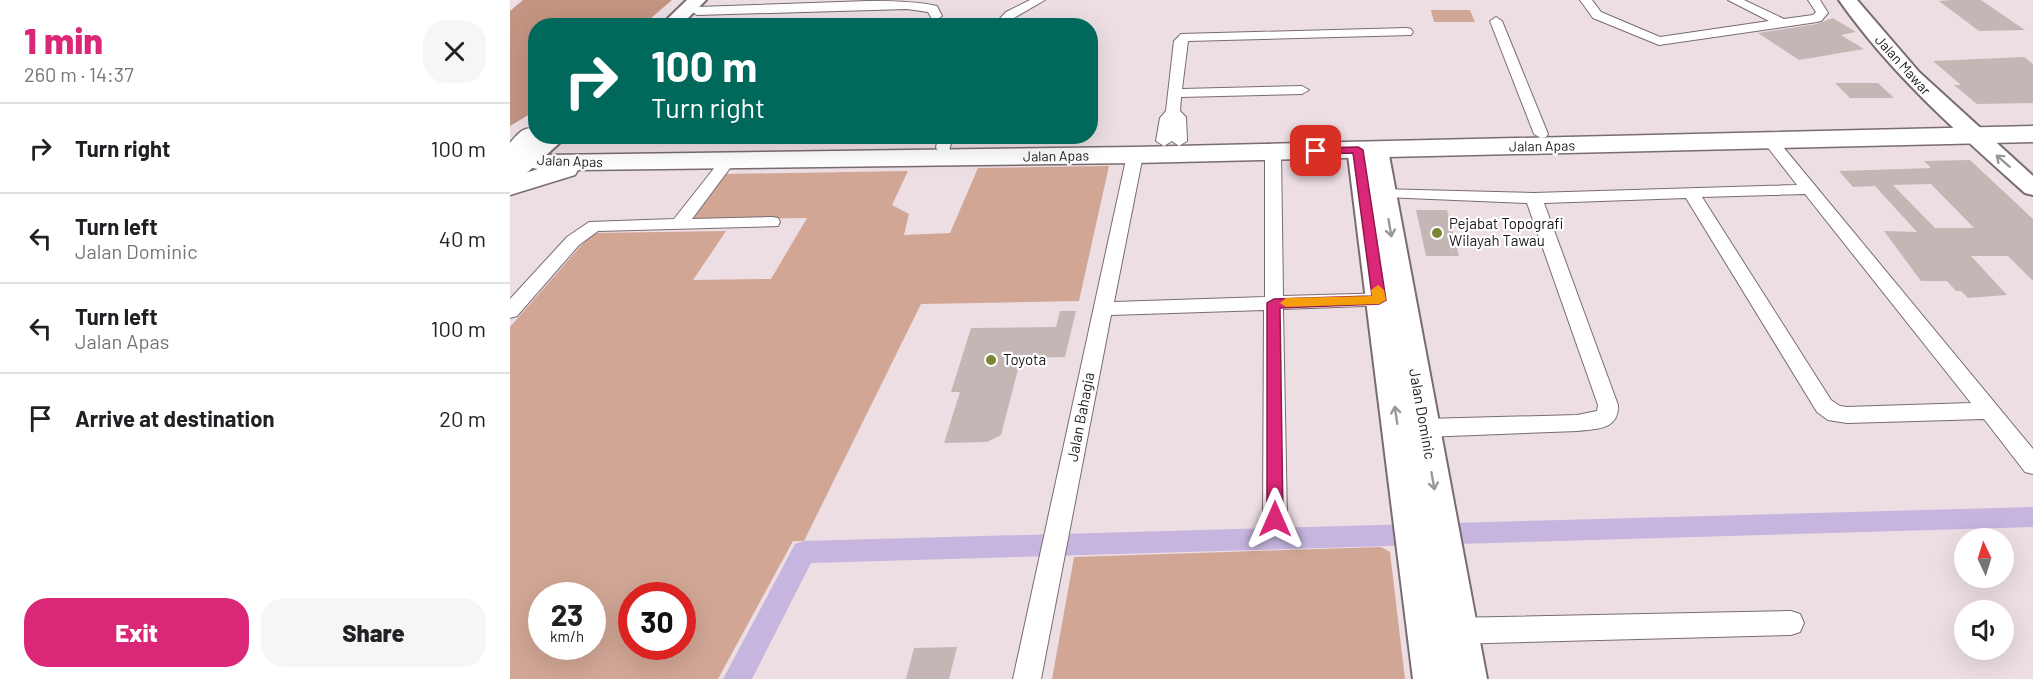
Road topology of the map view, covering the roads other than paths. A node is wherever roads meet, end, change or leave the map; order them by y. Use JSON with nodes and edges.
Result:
{"nodes":[{"id":1,"x":1039,"y":0,"type":"edge"},
{"id":2,"x":1586,"y":0,"type":"edge"},
{"id":3,"x":1814,"y":0,"type":"edge"},
{"id":4,"x":1848,"y":0,"type":"edge"},
{"id":5,"x":701,"y":4,"type":"edge"},
{"id":6,"x":1735,"y":8,"type":"edge"},
{"id":7,"x":936,"y":16,"type":"dead end"},
{"id":8,"x":681,"y":18,"type":"edge"},
{"id":9,"x":689,"y":18,"type":"edge"},
{"id":10,"x":1007,"y":18,"type":"edge"},
{"id":11,"x":1496,"y":21,"type":"dead end"},
{"id":12,"x":1785,"y":23,"type":"junction"},
{"id":13,"x":1724,"y":31,"type":"junction"},
{"id":14,"x":1407,"y":32,"type":"dead end"},
{"id":15,"x":1302,"y":90,"type":"dead end"},
{"id":16,"x":1175,"y":93,"type":"junction"},
{"id":17,"x":2033,"y":124,"type":"edge"},
{"id":18,"x":1967,"y":130,"type":"junction"},
{"id":19,"x":1541,"y":134,"type":"junction"},
{"id":20,"x":2033,"y":134,"type":"edge"},
{"id":21,"x":1770,"y":140,"type":"junction"},
{"id":22,"x":1098,"y":141,"type":"edge"},
{"id":23,"x":1172,"y":141,"type":"junction"},
{"id":24,"x":570,"y":144,"type":"edge"},
{"id":25,"x":902,"y":144,"type":"edge"},
{"id":26,"x":1360,"y":146,"type":"junction"},
{"id":27,"x":526,"y":151,"type":"edge"},
{"id":28,"x":1273,"y":152,"type":"junction"},
{"id":29,"x":1135,"y":155,"type":"junction"},
{"id":30,"x":600,"y":158,"type":"junction"},
{"id":31,"x":728,"y":160,"type":"junction"},
{"id":32,"x":510,"y":187,"type":"edge"},
{"id":33,"x":2033,"y":188,"type":"edge"},
{"id":34,"x":1809,"y":189,"type":"junction"},
{"id":35,"x":1384,"y":192,"type":"junction"},
{"id":36,"x":1691,"y":193,"type":"junction"},
{"id":37,"x":1534,"y":198,"type":"junction"},
{"id":38,"x":772,"y":222,"type":"dead end"},
{"id":39,"x":680,"y":223,"type":"junction"},
{"id":40,"x":1391,"y":299,"type":"junction"},
{"id":41,"x":1274,"y":303,"type":"junction"},
{"id":42,"x":1103,"y":309,"type":"junction"},
{"id":43,"x":510,"y":311,"type":"edge"},
{"id":44,"x":1990,"y":411,"type":"junction"},
{"id":45,"x":1424,"y":428,"type":"junction"},
{"id":46,"x":2033,"y":465,"type":"edge"},
{"id":47,"x":1424,"y":515,"type":"junction"},
{"id":48,"x":1275,"y":519,"type":"dead end"},
{"id":49,"x":1791,"y":623,"type":"dead end"},
{"id":50,"x":1442,"y":631,"type":"junction"},
{"id":51,"x":1027,"y":679,"type":"edge"},
{"id":52,"x":1433,"y":679,"type":"edge"},
{"id":53,"x":1467,"y":679,"type":"edge"}],
"edges":[{"from":1,"to":10,"type":"street"},
{"from":2,"to":13,"type":"street"},
{"from":3,"to":12,"type":"street"},
{"from":4,"to":18,"type":"street","name":"Jalan Mawar"},
{"from":5,"to":7,"type":"street"},
{"from":5,"to":8,"type":"street"},
{"from":5,"to":9,"type":"street"},
{"from":6,"to":12,"type":"street"},
{"from":6,"to":13,"type":"street"},
{"from":11,"to":19,"type":"street"},
{"from":12,"to":13,"type":"street"},
{"from":14,"to":16,"type":"street"},
{"from":15,"to":16,"type":"street"},
{"from":16,"to":23,"type":"street"},
{"from":17,"to":18,"type":"highway"},
{"from":18,"to":19,"type":"highway","name":"Jalan Apas"},
{"from":18,"to":20,"type":"highway"},
{"from":18,"to":21,"type":"highway","name":"Jalan Apas"},
{"from":33,"to":18,"type":"street","name":"Jalan Mawar","one_way":true},
{"from":19,"to":26,"type":"highway","name":"Jalan Apas"},
{"from":21,"to":26,"type":"highway","name":"Jalan Apas"},
{"from":21,"to":34,"type":"street"},
{"from":22,"to":23,"type":"highway","name":"Jalan Apas"},
{"from":23,"to":26,"type":"highway","name":"Jalan Apas"},
{"from":24,"to":30,"type":"highway"},
{"from":25,"to":30,"type":"highway","name":"Jalan Apas"},
{"from":26,"to":28,"type":"highway","name":"Jalan Apas"},
{"from":26,"to":35,"type":"street","name":"Jalan Dominic"},
{"from":26,"to":40,"type":"street","name":"Jalan Dominic"},
{"from":27,"to":30,"type":"highway","name":"Jalan Apas"},
{"from":28,"to":29,"type":"highway","name":"Jalan Apas"},
{"from":28,"to":41,"type":"street"},
{"from":29,"to":31,"type":"highway","name":"Jalan Apas"},
{"from":29,"to":42,"type":"street","name":"Jalan Bahagia"},
{"from":30,"to":31,"type":"highway","name":"Jalan Apas"},
{"from":30,"to":32,"type":"highway"},
{"from":31,"to":39,"type":"street"},
{"from":34,"to":36,"type":"street"},
{"from":34,"to":44,"type":"street"},
{"from":35,"to":37,"type":"street"},
{"from":35,"to":40,"type":"street","name":"Jalan Dominic","one_way":true},
{"from":36,"to":37,"type":"street"},
{"from":36,"to":44,"type":"street"},
{"from":37,"to":45,"type":"street"},
{"from":38,"to":39,"type":"street"},
{"from":39,"to":43,"type":"street"},
{"from":40,"to":41,"type":"street"},
{"from":40,"to":45,"type":"street","name":"Jalan Dominic"},
{"from":47,"to":40,"type":"street","name":"Jalan Dominic","one_way":true},
{"from":41,"to":42,"type":"street"},
{"from":41,"to":48,"type":"street"},
{"from":42,"to":51,"type":"street","name":"Jalan Bahagia"},
{"from":44,"to":46,"type":"street"},
{"from":45,"to":47,"type":"street","name":"Jalan Dominic","one_way":true},
{"from":47,"to":50,"type":"street","name":"Jalan Dominic"},
{"from":49,"to":50,"type":"street"},
{"from":50,"to":52,"type":"street","name":"Jalan Dominic"},
{"from":50,"to":53,"type":"street","name":"Jalan Dominic"}]}
